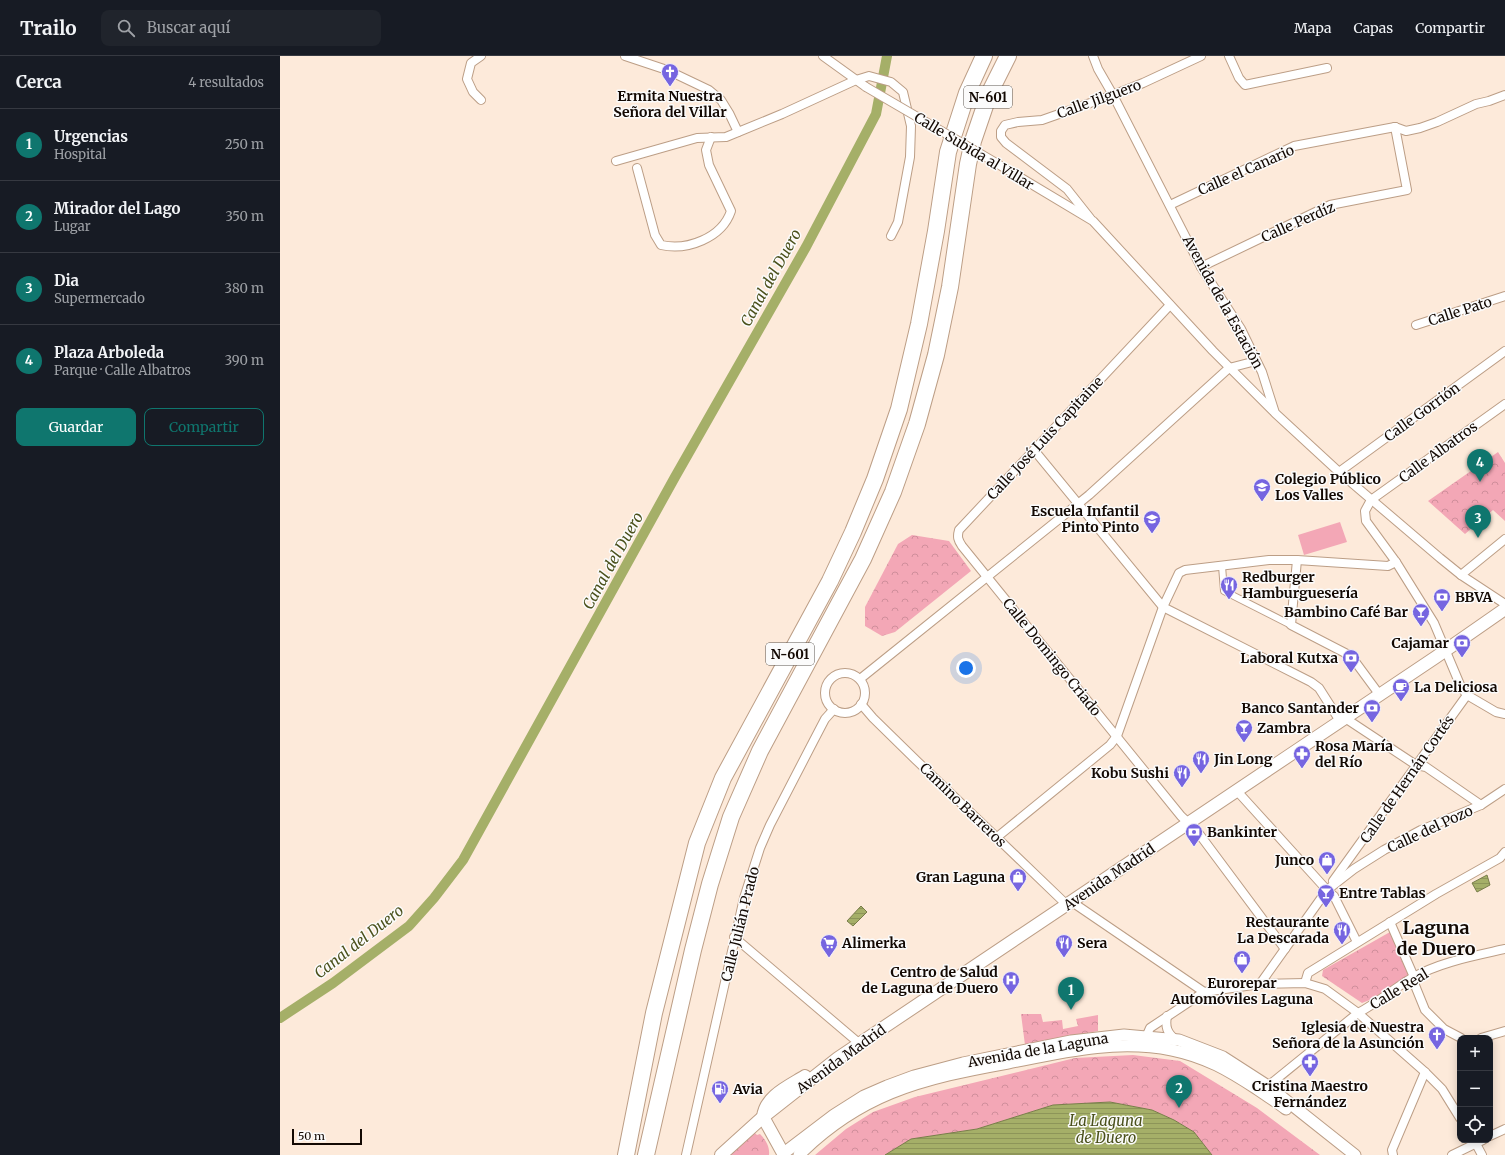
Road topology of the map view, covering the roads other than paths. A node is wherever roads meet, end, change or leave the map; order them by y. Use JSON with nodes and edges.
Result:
{"nodes":[{"id":1,"x":481,"y":56,"type":"edge"},
{"id":2,"x":625,"y":56,"type":"edge"},
{"id":3,"x":823,"y":56,"type":"edge"},
{"id":4,"x":984,"y":56,"type":"edge"},
{"id":5,"x":1008,"y":56,"type":"edge"},
{"id":6,"x":1093,"y":56,"type":"edge"},
{"id":7,"x":1202,"y":56,"type":"edge"},
{"id":8,"x":1229,"y":56,"type":"edge"},
{"id":9,"x":1327,"y":68,"type":"dead end"},
{"id":10,"x":856,"y":80,"type":"junction"},
{"id":11,"x":1113,"y":95,"type":"junction"},
{"id":12,"x":1505,"y":95,"type":"edge"},
{"id":13,"x":481,"y":100,"type":"dead end"},
{"id":14,"x":1395,"y":127,"type":"junction"},
{"id":15,"x":738,"y":132,"type":"junction"},
{"id":16,"x":711,"y":137,"type":"junction"},
{"id":17,"x":1001,"y":137,"type":"joint"},
{"id":18,"x":616,"y":161,"type":"dead end"},
{"id":19,"x":637,"y":168,"type":"dead end"},
{"id":20,"x":1170,"y":205,"type":"junction"},
{"id":21,"x":1093,"y":222,"type":"junction"},
{"id":22,"x":891,"y":236,"type":"dead end"},
{"id":23,"x":1201,"y":267,"type":"junction"},
{"id":24,"x":1505,"y":296,"type":"edge"},
{"id":25,"x":1170,"y":305,"type":"junction"},
{"id":26,"x":1416,"y":325,"type":"dead end"},
{"id":27,"x":1505,"y":351,"type":"edge"},
{"id":28,"x":1256,"y":361,"type":"junction"},
{"id":29,"x":1229,"y":368,"type":"junction"},
{"id":30,"x":1505,"y":404,"type":"edge"},
{"id":31,"x":1275,"y":413,"type":"junction"},
{"id":32,"x":1034,"y":450,"type":"junction"},
{"id":33,"x":1339,"y":472,"type":"junction"},
{"id":34,"x":1371,"y":500,"type":"junction"},
{"id":35,"x":1078,"y":504,"type":"junction"},
{"id":36,"x":1505,"y":539,"type":"edge"},
{"id":37,"x":1297,"y":560,"type":"junction"},
{"id":38,"x":1396,"y":562,"type":"junction"},
{"id":39,"x":1222,"y":566,"type":"junction"},
{"id":40,"x":1461,"y":575,"type":"junction"},
{"id":41,"x":988,"y":577,"type":"junction"},
{"id":42,"x":1505,"y":604,"type":"edge"},
{"id":43,"x":1163,"y":607,"type":"junction"},
{"id":44,"x":1505,"y":609,"type":"edge"},
{"id":45,"x":1291,"y":625,"type":"junction"},
{"id":46,"x":1446,"y":650,"type":"junction"},
{"id":47,"x":860,"y":680,"type":"junction"},
{"id":48,"x":1379,"y":694,"type":"junction"},
{"id":49,"x":1467,"y":695,"type":"junction"},
{"id":50,"x":861,"y":704,"type":"junction"},
{"id":51,"x":834,"y":709,"type":"junction"},
{"id":52,"x":1505,"y":714,"type":"edge"},
{"id":53,"x":1342,"y":720,"type":"junction"},
{"id":54,"x":1117,"y":736,"type":"junction"},
{"id":55,"x":1416,"y":765,"type":"junction"},
{"id":56,"x":1505,"y":789,"type":"edge"},
{"id":57,"x":1237,"y":790,"type":"junction"},
{"id":58,"x":1481,"y":805,"type":"junction"},
{"id":59,"x":1189,"y":823,"type":"junction"},
{"id":60,"x":996,"y":838,"type":"junction"},
{"id":61,"x":1505,"y":852,"type":"edge"},
{"id":62,"x":1347,"y":863,"type":"junction"},
{"id":63,"x":1354,"y":869,"type":"junction"},
{"id":64,"x":1326,"y":890,"type":"junction"},
{"id":65,"x":1070,"y":903,"type":"junction"},
{"id":66,"x":1390,"y":922,"type":"junction"},
{"id":67,"x":734,"y":937,"type":"junction"},
{"id":68,"x":1357,"y":942,"type":"junction"},
{"id":69,"x":1285,"y":949,"type":"junction"},
{"id":70,"x":1505,"y":949,"type":"edge"},
{"id":71,"x":1413,"y":977,"type":"junction"},
{"id":72,"x":1305,"y":983,"type":"junction"},
{"id":73,"x":1260,"y":984,"type":"junction"},
{"id":74,"x":1204,"y":992,"type":"junction"},
{"id":75,"x":1358,"y":1013,"type":"junction"},
{"id":76,"x":1168,"y":1016,"type":"junction"},
{"id":77,"x":1505,"y":1031,"type":"edge"},
{"id":78,"x":1491,"y":1035,"type":"edge"},
{"id":79,"x":1457,"y":1036,"type":"edge"},
{"id":80,"x":1176,"y":1040,"type":"junction"},
{"id":81,"x":1146,"y":1041,"type":"junction"},
{"id":82,"x":860,"y":1044,"type":"junction"},
{"id":83,"x":1425,"y":1072,"type":"junction"},
{"id":84,"x":1268,"y":1086,"type":"junction"},
{"id":85,"x":1457,"y":1113,"type":"edge"},
{"id":86,"x":763,"y":1117,"type":"junction"},
{"id":87,"x":1505,"y":1129,"type":"edge"},
{"id":88,"x":1493,"y":1135,"type":"edge"},
{"id":89,"x":1473,"y":1143,"type":"edge"},
{"id":90,"x":1478,"y":1143,"type":"edge"},
{"id":91,"x":783,"y":1154,"type":"edge"},
{"id":92,"x":626,"y":1155,"type":"edge"},
{"id":93,"x":646,"y":1155,"type":"edge"},
{"id":94,"x":686,"y":1155,"type":"edge"},
{"id":95,"x":721,"y":1155,"type":"edge"},
{"id":96,"x":799,"y":1155,"type":"edge"},
{"id":97,"x":1343,"y":1155,"type":"edge"},
{"id":98,"x":1355,"y":1155,"type":"edge"},
{"id":99,"x":1393,"y":1155,"type":"edge"},
{"id":100,"x":1452,"y":1155,"type":"edge"},
{"id":101,"x":1482,"y":1155,"type":"edge"}],
"edges":[{"from":1,"to":13,"type":"street"},
{"from":2,"to":15,"type":"street"},
{"from":3,"to":10,"type":"street","name":"Calle Subida al Villar"},
{"from":4,"to":92,"type":"highway","number":"N-601"},
{"from":5,"to":93,"type":"highway","number":"N-601"},
{"from":6,"to":11,"type":"street","name":"Avenida de la Estación"},
{"from":7,"to":11,"type":"street","name":"Calle Jilguero"},
{"from":8,"to":9,"type":"street"},
{"from":10,"to":15,"type":"street"},
{"from":10,"to":21,"type":"street","name":"Calle Subida al Villar","bridge":true},
{"from":10,"to":22,"type":"street"},
{"from":11,"to":17,"type":"street","name":"Calle Jilguero"},
{"from":11,"to":20,"type":"street","name":"Avenida de la Estación"},
{"from":12,"to":14,"type":"street","name":"Calle el Canario"},
{"from":14,"to":20,"type":"street","name":"Calle el Canario"},
{"from":14,"to":23,"type":"street","name":"Calle Perdíz"},
{"from":15,"to":16,"type":"street"},
{"from":16,"to":18,"type":"street"},
{"from":16,"to":19,"type":"street"},
{"from":17,"to":21,"type":"street","name":"Calle Subida al Villar"},
{"from":20,"to":23,"type":"street","name":"Avenida de la Estación"},
{"from":21,"to":25,"type":"street","name":"Calle Subida al Villar"},
{"from":23,"to":28,"type":"street","name":"Avenida de la Estación"},
{"from":24,"to":26,"type":"street","name":"Calle Pato"},
{"from":25,"to":29,"type":"street","name":"Calle Subida al Villar"},
{"from":25,"to":32,"type":"street","name":"Calle José Luis Capitaine"},
{"from":27,"to":33,"type":"street","name":"Calle Gorrión"},
{"from":28,"to":29,"type":"street"},
{"from":28,"to":31,"type":"street","name":"Avenida de la Estación"},
{"from":29,"to":31,"type":"street","name":"Calle Subida al Villar"},
{"from":29,"to":35,"type":"street"},
{"from":30,"to":34,"type":"street","name":"Calle Albatros"},
{"from":31,"to":33,"type":"street","name":"Avenida de la Estación"},
{"from":32,"to":35,"type":"street"},
{"from":32,"to":41,"type":"street","name":"Calle José Luis Capitaine"},
{"from":33,"to":34,"type":"street","name":"Avenida de la Estación"},
{"from":34,"to":38,"type":"street"},
{"from":34,"to":40,"type":"street","name":"Avenida de la Estación"},
{"from":35,"to":41,"type":"street"},
{"from":35,"to":43,"type":"street"},
{"from":36,"to":40,"type":"street"},
{"from":37,"to":38,"type":"street"},
{"from":37,"to":39,"type":"street"},
{"from":37,"to":45,"type":"street"},
{"from":38,"to":46,"type":"street"},
{"from":39,"to":43,"type":"street"},
{"from":39,"to":45,"type":"street"},
{"from":40,"to":42,"type":"street","name":"Avenida de la Estación"},
{"from":41,"to":47,"type":"street"},
{"from":41,"to":54,"type":"street","name":"Calle Domingo Criado"},
{"from":43,"to":53,"type":"street"},
{"from":43,"to":54,"type":"street"},
{"from":44,"to":46,"type":"main road","name":"Avenida Madrid"},
{"from":45,"to":48,"type":"street"},
{"from":46,"to":48,"type":"main road","name":"Avenida Madrid"},
{"from":46,"to":49,"type":"street"},
{"from":47,"to":50,"type":"street"},
{"from":47,"to":51,"type":"street"},
{"from":48,"to":53,"type":"main road","name":"Avenida Madrid"},
{"from":49,"to":52,"type":"street"},
{"from":49,"to":55,"type":"street","name":"Calle de Hernán Cortés"},
{"from":50,"to":51,"type":"street"},
{"from":50,"to":60,"type":"street","name":"Camino Barreros"},
{"from":51,"to":67,"type":"street","name":"Calle Julián Prado"},
{"from":53,"to":55,"type":"street"},
{"from":53,"to":57,"type":"main road","name":"Avenida Madrid"},
{"from":54,"to":59,"type":"street","name":"Calle Domingo Criado"},
{"from":54,"to":60,"type":"street"},
{"from":55,"to":58,"type":"street"},
{"from":55,"to":62,"type":"street","name":"Calle de Hernán Cortés"},
{"from":56,"to":58,"type":"street","name":"Calle del Pozo"},
{"from":57,"to":59,"type":"main road","name":"Avenida Madrid"},
{"from":57,"to":64,"type":"street"},
{"from":58,"to":63,"type":"street","name":"Calle del Pozo"},
{"from":59,"to":65,"type":"main road","name":"Avenida Madrid"},
{"from":59,"to":69,"type":"street","name":"Calle Domingo Criado"},
{"from":60,"to":65,"type":"street","name":"Camino Barreros"},
{"from":61,"to":66,"type":"street"},
{"from":62,"to":63,"type":"street"},
{"from":62,"to":64,"type":"street","name":"Calle de Hernán Cortés"},
{"from":63,"to":64,"type":"street","name":"Calle del Pozo"},
{"from":64,"to":68,"type":"street"},
{"from":64,"to":69,"type":"street","name":"Calle de Hernán Cortés"},
{"from":65,"to":74,"type":"street","name":"Camino Barreros"},
{"from":65,"to":82,"type":"main road","name":"Avenida Madrid"},
{"from":66,"to":68,"type":"street"},
{"from":66,"to":71,"type":"street"},
{"from":67,"to":82,"type":"street"},
{"from":67,"to":94,"type":"street","name":"Calle Julián Prado"},
{"from":68,"to":72,"type":"street"},
{"from":69,"to":73,"type":"street","name":"Calle de Hernán Cortés"},
{"from":70,"to":71,"type":"street","name":"Calle Real"},
{"from":71,"to":75,"type":"street","name":"Calle Real"},
{"from":71,"to":79,"type":"street"},
{"from":72,"to":73,"type":"street"},
{"from":72,"to":75,"type":"street"},
{"from":73,"to":74,"type":"street"},
{"from":74,"to":76,"type":"street"},
{"from":75,"to":83,"type":"street"},
{"from":75,"to":84,"type":"street","name":"Calle Real"},
{"from":76,"to":80,"type":"street"},
{"from":76,"to":81,"type":"street"},
{"from":77,"to":78,"type":"street"},
{"from":80,"to":81,"type":"street","name":"Avenida de la Laguna"},
{"from":80,"to":84,"type":"street","name":"Avenida de la Laguna"},
{"from":81,"to":91,"type":"street","name":"Avenida de la Laguna"},
{"from":81,"to":96,"type":"street","name":"Avenida de la Laguna"},
{"from":81,"to":97,"type":"street","name":"Avenida de la Laguna"},
{"from":82,"to":86,"type":"main road","name":"Avenida Madrid"},
{"from":83,"to":85,"type":"street"},
{"from":83,"to":99,"type":"street"},
{"from":84,"to":98,"type":"street","name":"Avenida de la Laguna"},
{"from":86,"to":91,"type":"main road"},
{"from":86,"to":95,"type":"main road"},
{"from":87,"to":88,"type":"street"},
{"from":89,"to":100,"type":"street"},
{"from":90,"to":101,"type":"street"}]}
